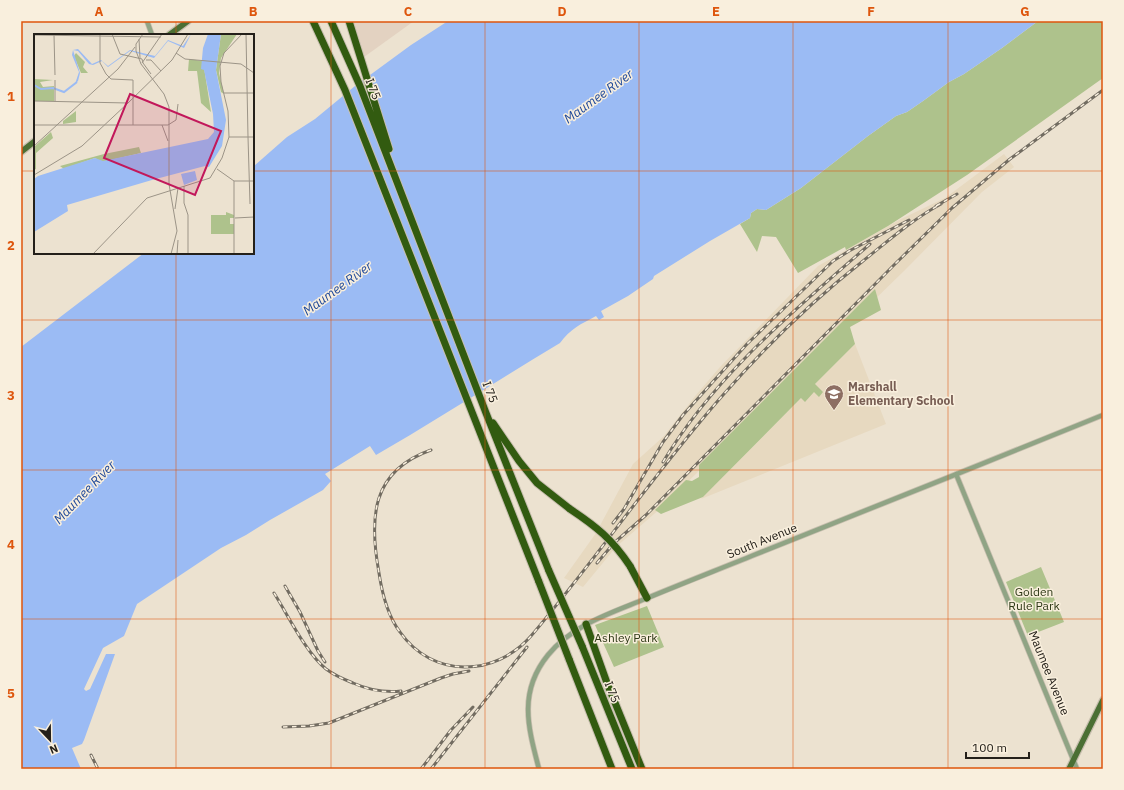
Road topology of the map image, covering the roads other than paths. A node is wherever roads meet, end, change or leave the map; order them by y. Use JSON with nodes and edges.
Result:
{"nodes":[{"id":1,"x":147,"y":21,"type":"edge"},
{"id":2,"x":188,"y":21,"type":"edge"},
{"id":3,"x":313,"y":21,"type":"edge"},
{"id":4,"x":331,"y":21,"type":"edge"},
{"id":5,"x":349,"y":21,"type":"edge"},
{"id":6,"x":152,"y":34,"type":"edge"},
{"id":7,"x":170,"y":34,"type":"edge"},
{"id":8,"x":34,"y":142,"type":"edge"},
{"id":9,"x":21,"y":152,"type":"edge"},
{"id":10,"x":406,"y":203,"type":"junction"},
{"id":11,"x":486,"y":412,"type":"junction"},
{"id":12,"x":1103,"y":415,"type":"edge"},
{"id":13,"x":956,"y":474,"type":"junction"},
{"id":14,"x":647,"y":598,"type":"junction"},
{"id":15,"x":586,"y":624,"type":"junction"},
{"id":16,"x":1103,"y":700,"type":"edge"},
{"id":17,"x":1074,"y":760,"type":"junction"},
{"id":18,"x":539,"y":769,"type":"edge"},
{"id":19,"x":612,"y":769,"type":"edge"},
{"id":20,"x":632,"y":769,"type":"edge"},
{"id":21,"x":642,"y":769,"type":"edge"},
{"id":22,"x":1069,"y":769,"type":"edge"},
{"id":23,"x":1077,"y":769,"type":"edge"}],
"edges":[{"from":1,"to":6,"type":"street"},
{"from":2,"to":7,"type":"main road"},
{"from":3,"to":19,"type":"highway","number":"I 75","bridge":true},
{"from":4,"to":10,"type":"highway","name":"I 75","number":"I 75"},
{"from":5,"to":10,"type":"highway"},
{"from":8,"to":9,"type":"main road"},
{"from":10,"to":11,"type":"highway","name":"I 75","number":"I 75"},
{"from":11,"to":14,"type":"highway","bridge":true},
{"from":11,"to":20,"type":"highway","name":"I 75","number":"I 75","bridge":true},
{"from":12,"to":13,"type":"street","name":"South Avenue"},
{"from":13,"to":14,"type":"street","name":"South Avenue"},
{"from":13,"to":17,"type":"street","name":"Maumee Avenue"},
{"from":14,"to":15,"type":"street","name":"South Avenue"},
{"from":15,"to":18,"type":"street","name":"South Avenue"},
{"from":15,"to":21,"type":"highway"},
{"from":16,"to":17,"type":"main road"},
{"from":17,"to":22,"type":"main road"},
{"from":17,"to":23,"type":"street","name":"Maumee Avenue"}]}
